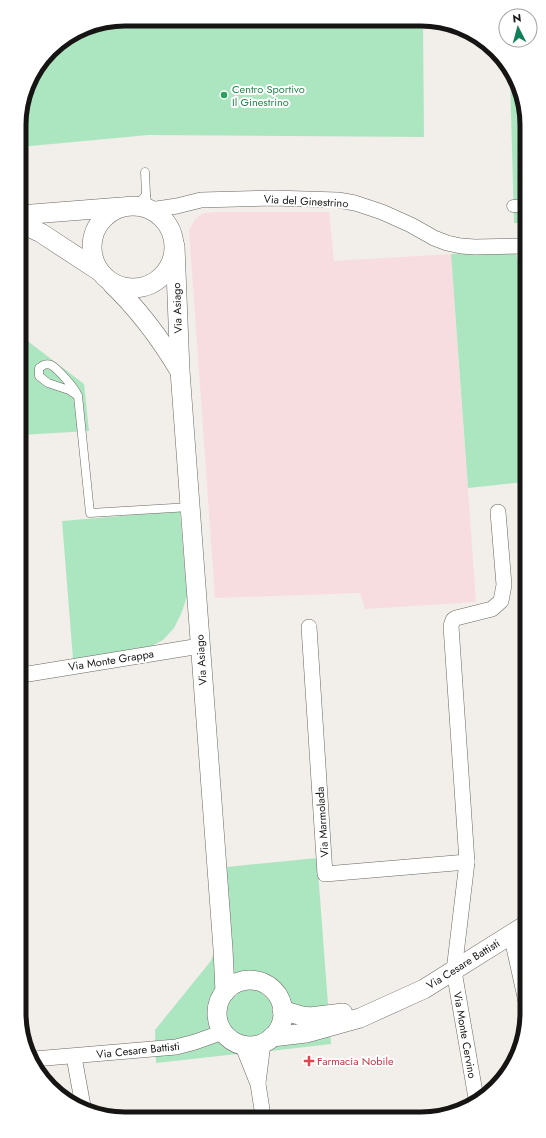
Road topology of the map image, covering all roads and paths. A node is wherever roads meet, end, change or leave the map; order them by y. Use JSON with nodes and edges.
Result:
{"nodes":[{"id":1,"x":145,"y":172,"type":"dead end"},
{"id":2,"x":151,"y":207,"type":"junction"},
{"id":3,"x":26,"y":215,"type":"edge"},
{"id":4,"x":26,"y":226,"type":"edge"},
{"id":5,"x":175,"y":246,"type":"junction"},
{"id":6,"x":520,"y":246,"type":"edge"},
{"id":7,"x":105,"y":277,"type":"junction"},
{"id":8,"x":180,"y":371,"type":"junction"},
{"id":9,"x":78,"y":396,"type":"junction"},
{"id":10,"x":190,"y":507,"type":"junction"},
{"id":11,"x":498,"y":512,"type":"dead end"},
{"id":12,"x":308,"y":627,"type":"dead end"},
{"id":13,"x":200,"y":646,"type":"junction"},
{"id":14,"x":26,"y":674,"type":"edge"},
{"id":15,"x":467,"y":862,"type":"junction"},
{"id":16,"x":519,"y":930,"type":"edge"},
{"id":17,"x":223,"y":949,"type":"junction"},
{"id":18,"x":454,"y":971,"type":"junction"},
{"id":19,"x":250,"y":980,"type":"junction"},
{"id":20,"x":224,"y":992,"type":"junction"},
{"id":21,"x":399,"y":1001,"type":"junction"},
{"id":22,"x":282,"y":1010,"type":"junction"},
{"id":23,"x":223,"y":1032,"type":"junction"},
{"id":24,"x":267,"y":1040,"type":"junction"},
{"id":25,"x":242,"y":1044,"type":"junction"},
{"id":26,"x":74,"y":1057,"type":"junction"},
{"id":27,"x":37,"y":1059,"type":"edge"},
{"id":28,"x":258,"y":1084,"type":"junction"},
{"id":29,"x":476,"y":1096,"type":"edge"},
{"id":30,"x":82,"y":1103,"type":"edge"},
{"id":31,"x":262,"y":1112,"type":"edge"}],
"edges":[{"from":1,"to":2,"type":"lane"},
{"from":2,"to":3,"type":"street","name":"Via del Ginestrino"},
{"from":2,"to":5,"type":"street"},
{"from":2,"to":6,"type":"street","name":"Via del Ginestrino"},
{"from":2,"to":7,"type":"street"},
{"from":4,"to":7,"type":"street"},
{"from":5,"to":7,"type":"street"},
{"from":5,"to":8,"type":"street","name":"Via Asiago"},
{"from":7,"to":8,"type":"street","name":"Via Asiago"},
{"from":8,"to":10,"type":"street","name":"Via Asiago"},
{"from":9,"to":9,"type":"lane"},
{"from":9,"to":10,"type":"lane"},
{"from":10,"to":13,"type":"street","name":"Via Asiago"},
{"from":11,"to":15,"type":"street"},
{"from":12,"to":15,"type":"street","name":"Via Marmolada"},
{"from":13,"to":14,"type":"street","name":"Via Monte Grappa"},
{"from":13,"to":17,"type":"street","name":"Via Asiago"},
{"from":15,"to":18,"type":"street"},
{"from":16,"to":18,"type":"street","name":"Via Cesare Battisti"},
{"from":17,"to":19,"type":"street"},
{"from":17,"to":20,"type":"street","name":"Via Asiago"},
{"from":18,"to":21,"type":"street","name":"Via Cesare Battisti"},
{"from":18,"to":29,"type":"street","name":"Via Monte Cervino"},
{"from":19,"to":20,"type":"street"},
{"from":19,"to":22,"type":"street"},
{"from":20,"to":23,"type":"street"},
{"from":21,"to":22,"type":"street","name":"Via Cesare Battisti"},
{"from":21,"to":24,"type":"street","name":"Via Cesare Battisti"},
{"from":22,"to":24,"type":"street"},
{"from":23,"to":25,"type":"street"},
{"from":23,"to":26,"type":"street","name":"Via Cesare Battisti"},
{"from":24,"to":25,"type":"street"},
{"from":24,"to":28,"type":"street"},
{"from":25,"to":28,"type":"street"},
{"from":26,"to":27,"type":"street","name":"Via Cesare Battisti"},
{"from":26,"to":30,"type":"street"},
{"from":28,"to":31,"type":"street"}]}
